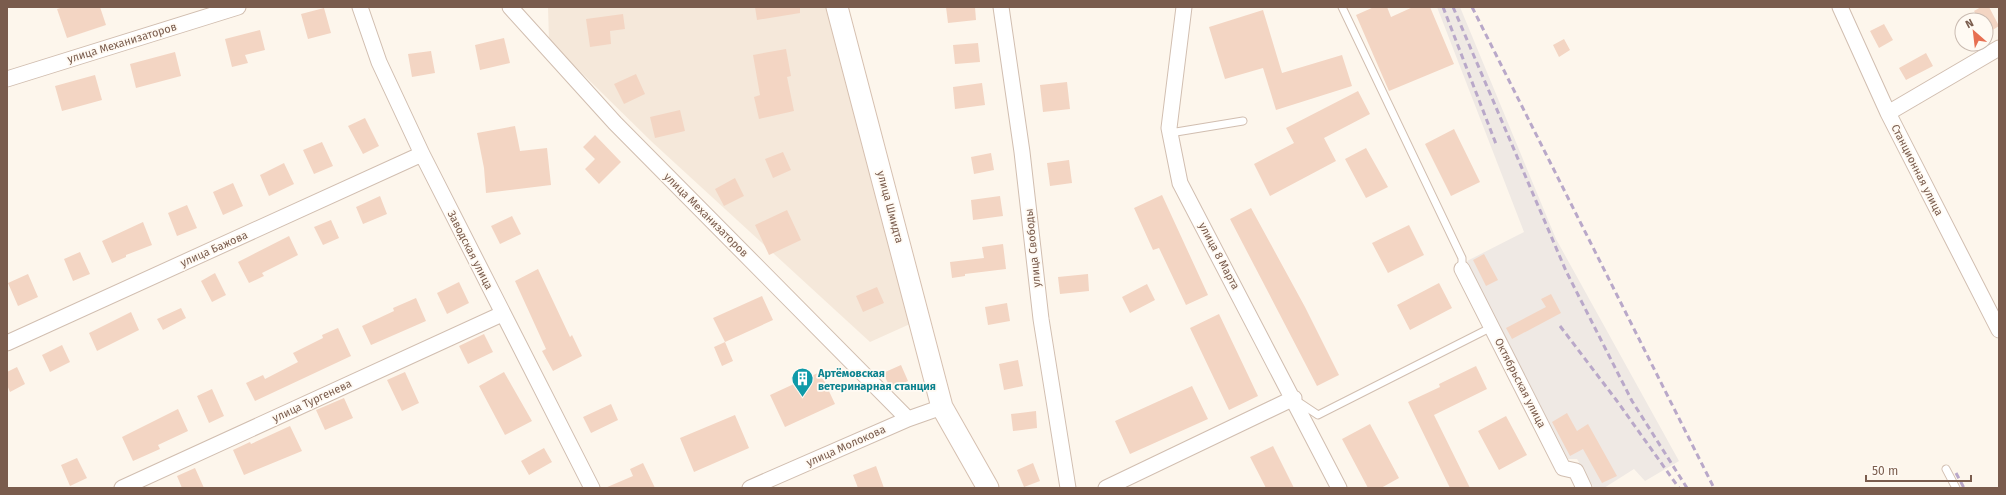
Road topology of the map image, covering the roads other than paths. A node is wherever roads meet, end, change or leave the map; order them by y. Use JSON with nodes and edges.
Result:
{"nodes":[{"id":1,"x":238,"y":7,"type":"edge"},
{"id":2,"x":360,"y":7,"type":"edge"},
{"id":3,"x":510,"y":7,"type":"edge"},
{"id":4,"x":837,"y":7,"type":"edge"},
{"id":5,"x":1001,"y":7,"type":"edge"},
{"id":6,"x":1184,"y":7,"type":"edge"},
{"id":7,"x":1342,"y":7,"type":"edge"},
{"id":8,"x":1840,"y":7,"type":"edge"},
{"id":9,"x":1999,"y":48,"type":"edge"},
{"id":10,"x":7,"y":79,"type":"edge"},
{"id":11,"x":1888,"y":113,"type":"junction"},
{"id":12,"x":1243,"y":121,"type":"dead end"},
{"id":13,"x":1170,"y":133,"type":"junction"},
{"id":14,"x":422,"y":154,"type":"junction"},
{"id":15,"x":1462,"y":269,"type":"joint"},
{"id":16,"x":502,"y":314,"type":"junction"},
{"id":17,"x":1492,"y":327,"type":"junction"},
{"id":18,"x":1999,"y":330,"type":"edge"},
{"id":19,"x":7,"y":343,"type":"edge"},
{"id":20,"x":1294,"y":398,"type":"junction"},
{"id":21,"x":942,"y":407,"type":"junction"},
{"id":22,"x":908,"y":419,"type":"junction"},
{"id":23,"x":1946,"y":469,"type":"dead end"},
{"id":24,"x":122,"y":488,"type":"edge"},
{"id":25,"x":592,"y":488,"type":"edge"},
{"id":26,"x":750,"y":488,"type":"edge"},
{"id":27,"x":988,"y":488,"type":"edge"},
{"id":28,"x":1068,"y":488,"type":"edge"},
{"id":29,"x":1106,"y":488,"type":"edge"},
{"id":30,"x":1339,"y":488,"type":"edge"},
{"id":31,"x":1584,"y":488,"type":"edge"},
{"id":32,"x":1956,"y":488,"type":"edge"}],
"edges":[{"from":1,"to":10,"type":"street","name":"улица Механизаторов"},
{"from":2,"to":14,"type":"street","name":"Заводская улица"},
{"from":3,"to":22,"type":"street","name":"улица Механизаторов"},
{"from":4,"to":21,"type":"street","name":"улица Шмидта"},
{"from":5,"to":28,"type":"street","name":"улица Свободы"},
{"from":6,"to":13,"type":"street","name":"улица 8 Марта"},
{"from":7,"to":15,"type":"lane"},
{"from":8,"to":11,"type":"street","name":"Станционная улица"},
{"from":9,"to":11,"type":"street"},
{"from":11,"to":18,"type":"street","name":"Станционная улица"},
{"from":12,"to":13,"type":"lane"},
{"from":13,"to":20,"type":"street","name":"улица 8 Марта"},
{"from":14,"to":16,"type":"street","name":"Заводская улица"},
{"from":14,"to":19,"type":"street","name":"улица Бажова"},
{"from":15,"to":17,"type":"street","name":"Октябрьская улица"},
{"from":16,"to":24,"type":"street","name":"улица Тургенева"},
{"from":16,"to":25,"type":"street","name":"Заводская улица"},
{"from":17,"to":20,"type":"lane"},
{"from":17,"to":31,"type":"street","name":"Октябрьская улица"},
{"from":20,"to":29,"type":"street"},
{"from":20,"to":30,"type":"street","name":"улица 8 Марта"},
{"from":21,"to":22,"type":"street","name":"улица Молокова"},
{"from":21,"to":27,"type":"street"},
{"from":22,"to":26,"type":"street","name":"улица Молокова"},
{"from":23,"to":32,"type":"lane"}]}
